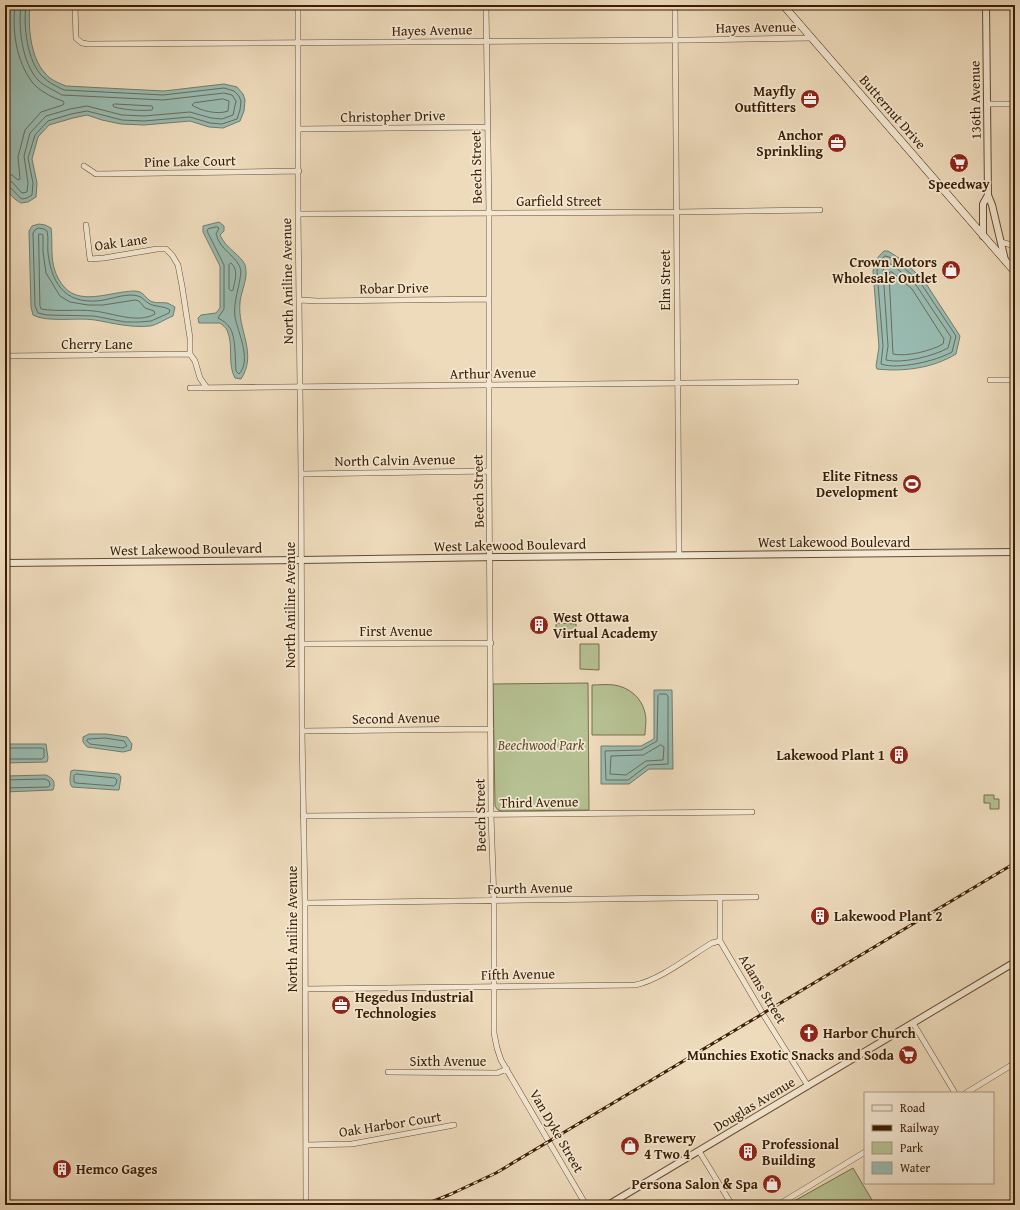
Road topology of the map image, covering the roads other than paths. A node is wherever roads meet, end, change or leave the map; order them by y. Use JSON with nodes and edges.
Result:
{"nodes":[{"id":1,"x":75,"y":5,"type":"edge"},
{"id":2,"x":298,"y":5,"type":"edge"},
{"id":3,"x":486,"y":5,"type":"edge"},
{"id":4,"x":675,"y":5,"type":"edge"},
{"id":5,"x":783,"y":5,"type":"edge"},
{"id":6,"x":986,"y":5,"type":"edge"},
{"id":7,"x":811,"y":38,"type":"junction"},
{"id":8,"x":675,"y":40,"type":"junction"},
{"id":9,"x":486,"y":41,"type":"junction"},
{"id":10,"x":299,"y":42,"type":"junction"},
{"id":11,"x":987,"y":104,"type":"junction"},
{"id":12,"x":1015,"y":104,"type":"edge"},
{"id":13,"x":487,"y":127,"type":"junction"},
{"id":14,"x":299,"y":129,"type":"junction"},
{"id":15,"x":84,"y":166,"type":"dead end"},
{"id":16,"x":299,"y":171,"type":"junction"},
{"id":17,"x":988,"y":195,"type":"junction"},
{"id":18,"x":820,"y":210,"type":"dead end"},
{"id":19,"x":677,"y":212,"type":"junction"},
{"id":20,"x":489,"y":213,"type":"junction"},
{"id":21,"x":298,"y":214,"type":"junction"},
{"id":22,"x":86,"y":225,"type":"dead end"},
{"id":23,"x":983,"y":236,"type":"junction"},
{"id":24,"x":1001,"y":242,"type":"junction"},
{"id":25,"x":1015,"y":246,"type":"edge"},
{"id":26,"x":1005,"y":260,"type":"junction"},
{"id":27,"x":1015,"y":272,"type":"edge"},
{"id":28,"x":488,"y":299,"type":"junction"},
{"id":29,"x":300,"y":300,"type":"junction"},
{"id":30,"x":190,"y":354,"type":"junction"},
{"id":31,"x":5,"y":356,"type":"edge"},
{"id":32,"x":990,"y":380,"type":"dead end"},
{"id":33,"x":1015,"y":380,"type":"edge"},
{"id":34,"x":796,"y":382,"type":"dead end"},
{"id":35,"x":677,"y":383,"type":"junction"},
{"id":36,"x":490,"y":385,"type":"junction"},
{"id":37,"x":301,"y":387,"type":"junction"},
{"id":38,"x":190,"y":388,"type":"dead end"},
{"id":39,"x":207,"y":388,"type":"junction"},
{"id":40,"x":489,"y":471,"type":"junction"},
{"id":41,"x":301,"y":474,"type":"junction"},
{"id":42,"x":1015,"y":552,"type":"edge"},
{"id":43,"x":679,"y":555,"type":"junction"},
{"id":44,"x":490,"y":557,"type":"junction"},
{"id":45,"x":301,"y":560,"type":"junction"},
{"id":46,"x":5,"y":563,"type":"edge"},
{"id":47,"x":491,"y":643,"type":"junction"},
{"id":48,"x":302,"y":644,"type":"junction"},
{"id":49,"x":491,"y":728,"type":"junction"},
{"id":50,"x":302,"y":731,"type":"junction"},
{"id":51,"x":752,"y":812,"type":"dead end"},
{"id":52,"x":491,"y":815,"type":"junction"},
{"id":53,"x":302,"y":816,"type":"junction"},
{"id":54,"x":756,"y":897,"type":"dead end"},
{"id":55,"x":720,"y":898,"type":"junction"},
{"id":56,"x":494,"y":901,"type":"junction"},
{"id":57,"x":305,"y":904,"type":"junction"},
{"id":58,"x":720,"y":941,"type":"junction"},
{"id":59,"x":1015,"y":962,"type":"edge"},
{"id":60,"x":493,"y":986,"type":"junction"},
{"id":61,"x":305,"y":989,"type":"junction"},
{"id":62,"x":913,"y":1023,"type":"junction"},
{"id":63,"x":1015,"y":1063,"type":"edge"},
{"id":64,"x":507,"y":1069,"type":"junction"},
{"id":65,"x":388,"y":1072,"type":"dead end"},
{"id":66,"x":808,"y":1086,"type":"junction"},
{"id":67,"x":954,"y":1092,"type":"edge"},
{"id":68,"x":968,"y":1092,"type":"edge"},
{"id":69,"x":454,"y":1125,"type":"dead end"},
{"id":70,"x":306,"y":1145,"type":"junction"},
{"id":71,"x":699,"y":1151,"type":"junction"},
{"id":72,"x":864,"y":1153,"type":"edge"},
{"id":73,"x":306,"y":1205,"type":"edge"},
{"id":74,"x":586,"y":1205,"type":"edge"},
{"id":75,"x":608,"y":1205,"type":"edge"},
{"id":76,"x":732,"y":1205,"type":"edge"},
{"id":77,"x":778,"y":1205,"type":"edge"}],
"edges":[{"from":1,"to":10,"type":"street","name":"Hayes Avenue"},
{"from":2,"to":10,"type":"street","name":"North Aniline Avenue"},
{"from":3,"to":9,"type":"street","name":"Beech Street"},
{"from":4,"to":8,"type":"street","name":"Elm Street"},
{"from":5,"to":7,"type":"main road","name":"Butternut Drive"},
{"from":6,"to":11,"type":"street","name":"136th Avenue"},
{"from":7,"to":8,"type":"street","name":"Hayes Avenue"},
{"from":7,"to":23,"type":"main road","name":"Butternut Drive"},
{"from":8,"to":9,"type":"street","name":"Hayes Avenue"},
{"from":8,"to":19,"type":"street","name":"Elm Street"},
{"from":9,"to":10,"type":"street","name":"Hayes Avenue"},
{"from":9,"to":13,"type":"street","name":"Beech Street"},
{"from":10,"to":14,"type":"street","name":"North Aniline Avenue"},
{"from":11,"to":12,"type":"street"},
{"from":11,"to":17,"type":"street","name":"136th Avenue"},
{"from":13,"to":14,"type":"street","name":"Christopher Drive"},
{"from":13,"to":20,"type":"street","name":"Beech Street"},
{"from":14,"to":16,"type":"street","name":"North Aniline Avenue"},
{"from":15,"to":16,"type":"street","name":"Pine Lake Court"},
{"from":16,"to":21,"type":"street","name":"North Aniline Avenue"},
{"from":17,"to":23,"type":"street","name":"136th Avenue"},
{"from":17,"to":24,"type":"street","name":"136th Avenue"},
{"from":18,"to":19,"type":"street","name":"Garfield Street"},
{"from":19,"to":20,"type":"street","name":"Garfield Street"},
{"from":19,"to":35,"type":"street","name":"Elm Street"},
{"from":20,"to":21,"type":"street","name":"Garfield Street"},
{"from":20,"to":28,"type":"street","name":"Beech Street"},
{"from":21,"to":29,"type":"street","name":"North Aniline Avenue"},
{"from":22,"to":30,"type":"street","name":"Oak Lane"},
{"from":23,"to":26,"type":"main road","name":"Butternut Drive"},
{"from":24,"to":25,"type":"street"},
{"from":24,"to":26,"type":"street","name":"136th Avenue"},
{"from":26,"to":27,"type":"main road","name":"Butternut Drive"},
{"from":28,"to":29,"type":"street","name":"Robar Drive"},
{"from":28,"to":36,"type":"street","name":"Beech Street"},
{"from":29,"to":37,"type":"street","name":"North Aniline Avenue"},
{"from":30,"to":31,"type":"street","name":"Cherry Lane"},
{"from":30,"to":39,"type":"street"},
{"from":32,"to":33,"type":"street"},
{"from":34,"to":35,"type":"street","name":"Arthur Avenue"},
{"from":35,"to":36,"type":"street","name":"Arthur Avenue"},
{"from":35,"to":43,"type":"street","name":"Elm Street"},
{"from":36,"to":37,"type":"street","name":"Arthur Avenue"},
{"from":36,"to":40,"type":"street","name":"Beech Street"},
{"from":37,"to":39,"type":"street","name":"Arthur Avenue"},
{"from":37,"to":41,"type":"street","name":"North Aniline Avenue"},
{"from":38,"to":39,"type":"street","name":"Arthur Avenue"},
{"from":40,"to":41,"type":"street","name":"North Calvin Avenue"},
{"from":40,"to":44,"type":"street","name":"Beech Street"},
{"from":41,"to":45,"type":"street","name":"North Aniline Avenue"},
{"from":42,"to":43,"type":"street","name":"West Lakewood Boulevard"},
{"from":43,"to":44,"type":"street","name":"West Lakewood Boulevard"},
{"from":44,"to":45,"type":"street","name":"West Lakewood Boulevard"},
{"from":44,"to":47,"type":"street","name":"Beech Street"},
{"from":45,"to":46,"type":"street","name":"West Lakewood Boulevard"},
{"from":45,"to":48,"type":"street","name":"North Aniline Avenue"},
{"from":47,"to":48,"type":"street","name":"First Avenue"},
{"from":47,"to":49,"type":"street","name":"Beech Street"},
{"from":48,"to":50,"type":"street","name":"North Aniline Avenue"},
{"from":49,"to":50,"type":"street","name":"Second Avenue"},
{"from":49,"to":52,"type":"street","name":"Beech Street"},
{"from":50,"to":53,"type":"street","name":"North Aniline Avenue"},
{"from":51,"to":52,"type":"street","name":"Third Avenue"},
{"from":52,"to":53,"type":"street","name":"Third Avenue"},
{"from":52,"to":56,"type":"street","name":"Beech Street"},
{"from":53,"to":57,"type":"street","name":"North Aniline Avenue"},
{"from":54,"to":55,"type":"street","name":"Fourth Avenue"},
{"from":55,"to":56,"type":"street","name":"Fourth Avenue"},
{"from":55,"to":58,"type":"street"},
{"from":56,"to":57,"type":"street","name":"Fourth Avenue"},
{"from":56,"to":60,"type":"street","name":"Beech Street"},
{"from":57,"to":61,"type":"street","name":"North Aniline Avenue"},
{"from":58,"to":60,"type":"street","name":"Fifth Avenue"},
{"from":58,"to":66,"type":"street","name":"Adams Street"},
{"from":59,"to":62,"type":"street","name":"Douglas Avenue"},
{"from":60,"to":61,"type":"street","name":"Fifth Avenue"},
{"from":60,"to":64,"type":"street","name":"Beech Street"},
{"from":61,"to":70,"type":"street","name":"North Aniline Avenue"},
{"from":62,"to":66,"type":"street","name":"Douglas Avenue"},
{"from":62,"to":67,"type":"street"},
{"from":63,"to":68,"type":"street"},
{"from":64,"to":65,"type":"street","name":"Sixth Avenue"},
{"from":64,"to":74,"type":"street","name":"Van Dyke Street"},
{"from":66,"to":71,"type":"street","name":"Douglas Avenue"},
{"from":69,"to":70,"type":"street","name":"Oak Harbor Court"},
{"from":70,"to":73,"type":"street","name":"North Aniline Avenue"},
{"from":71,"to":75,"type":"street","name":"Douglas Avenue"},
{"from":71,"to":76,"type":"street"},
{"from":72,"to":77,"type":"street"}]}
